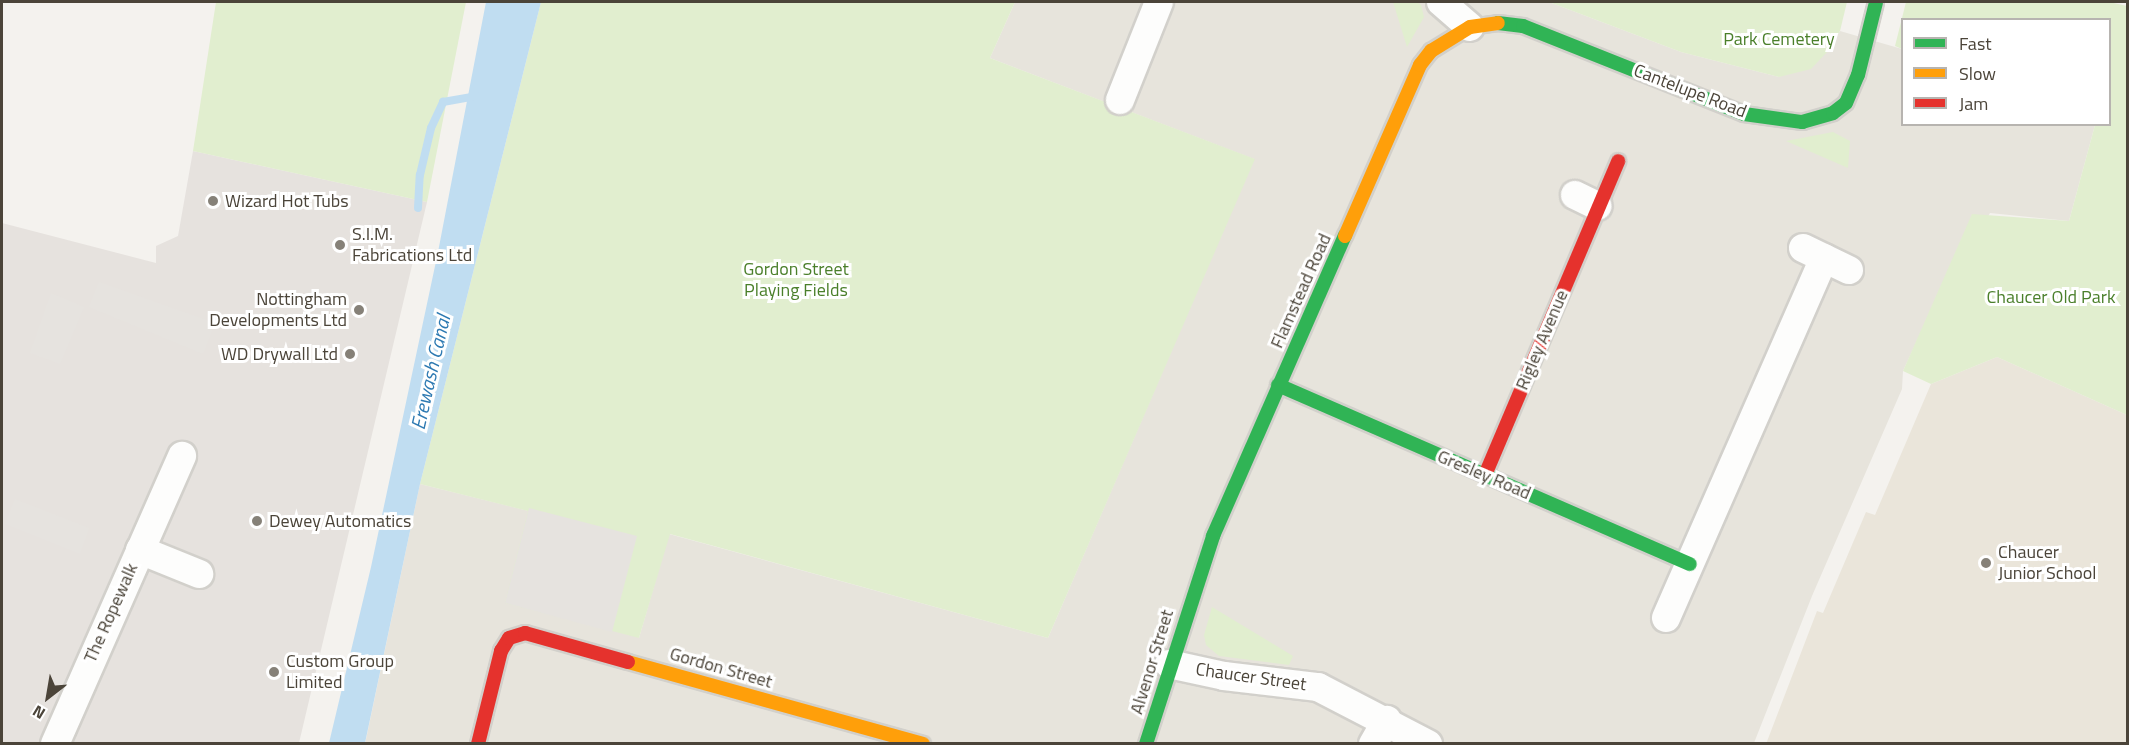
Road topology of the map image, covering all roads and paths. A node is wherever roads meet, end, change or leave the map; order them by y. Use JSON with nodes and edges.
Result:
{"nodes":[{"id":1,"x":1160,"y":2,"type":"edge"},
{"id":2,"x":1441,"y":2,"type":"edge"},
{"id":3,"x":1876,"y":2,"type":"edge"},
{"id":4,"x":1470,"y":27,"type":"junction"},
{"id":5,"x":1120,"y":100,"type":"dead end"},
{"id":6,"x":1618,"y":161,"type":"dead end"},
{"id":7,"x":1849,"y":270,"type":"dead end"},
{"id":8,"x":1278,"y":385,"type":"junction"},
{"id":9,"x":182,"y":456,"type":"dead end"},
{"id":10,"x":1485,"y":475,"type":"junction"},
{"id":11,"x":140,"y":549,"type":"junction"},
{"id":12,"x":1690,"y":564,"type":"junction"},
{"id":13,"x":199,"y":574,"type":"dead end"},
{"id":14,"x":1192,"y":590,"type":"joint"},
{"id":15,"x":1666,"y":618,"type":"dead end"},
{"id":16,"x":1169,"y":664,"type":"junction"},
{"id":17,"x":1380,"y":732,"type":"edge"},
{"id":18,"x":55,"y":744,"type":"edge"},
{"id":19,"x":478,"y":744,"type":"edge"},
{"id":20,"x":923,"y":744,"type":"edge"},
{"id":21,"x":1146,"y":744,"type":"edge"},
{"id":22,"x":1428,"y":744,"type":"edge"}],
"edges":[{"from":1,"to":5,"type":"street"},
{"from":2,"to":4,"type":"street"},
{"from":3,"to":4,"type":"street","name":"Cantelupe Road"},
{"from":4,"to":8,"type":"street","name":"Flamstead Road"},
{"from":6,"to":10,"type":"street","name":"Rigley Avenue"},
{"from":7,"to":12,"type":"street"},
{"from":8,"to":10,"type":"street","name":"Gresley Road"},
{"from":8,"to":14,"type":"street","name":"Flamstead Road"},
{"from":9,"to":11,"type":"street","name":"The Ropewalk"},
{"from":10,"to":12,"type":"street","name":"Gresley Road"},
{"from":11,"to":13,"type":"street","name":"The Ropewalk"},
{"from":11,"to":18,"type":"street","name":"The Ropewalk"},
{"from":12,"to":15,"type":"street"},
{"from":14,"to":16,"type":"street","name":"Alvenor Street"},
{"from":16,"to":17,"type":"street","name":"Chaucer Street"},
{"from":16,"to":21,"type":"street","name":"Alvenor Street"},
{"from":17,"to":22,"type":"street","name":"Chaucer Street"},
{"from":19,"to":20,"type":"street","name":"Gordon Street"}]}
